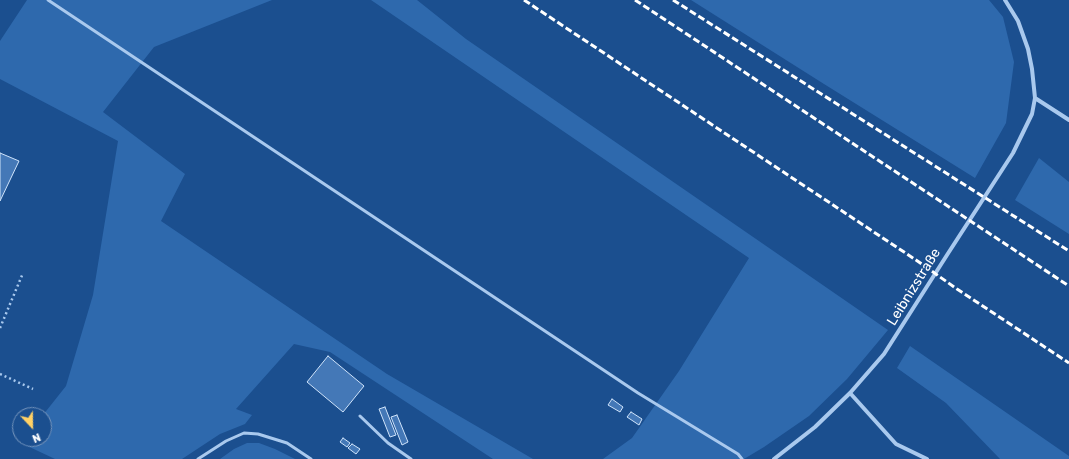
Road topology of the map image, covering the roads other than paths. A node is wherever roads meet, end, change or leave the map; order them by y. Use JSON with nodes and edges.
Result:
{"nodes":[{"id":1,"x":48,"y":0,"type":"edge"},
{"id":2,"x":1005,"y":0,"type":"edge"},
{"id":3,"x":1035,"y":98,"type":"junction"},
{"id":4,"x":1069,"y":120,"type":"edge"},
{"id":5,"x":850,"y":393,"type":"junction"},
{"id":6,"x":360,"y":416,"type":"dead end"},
{"id":7,"x":198,"y":459,"type":"edge"},
{"id":8,"x":311,"y":459,"type":"edge"},
{"id":9,"x":411,"y":459,"type":"edge"},
{"id":10,"x":742,"y":459,"type":"edge"},
{"id":11,"x":774,"y":459,"type":"edge"},
{"id":12,"x":927,"y":459,"type":"edge"}],
"edges":[{"from":1,"to":10,"type":"lane"},
{"from":2,"to":3,"type":"street","name":"Leibnizstraße"},
{"from":3,"to":4,"type":"street"},
{"from":3,"to":5,"type":"street","name":"Leibnizstraße"},
{"from":5,"to":11,"type":"street","name":"Leibnizstraße"},
{"from":5,"to":12,"type":"street"},
{"from":6,"to":9,"type":"lane"},
{"from":7,"to":8,"type":"lane"}]}
